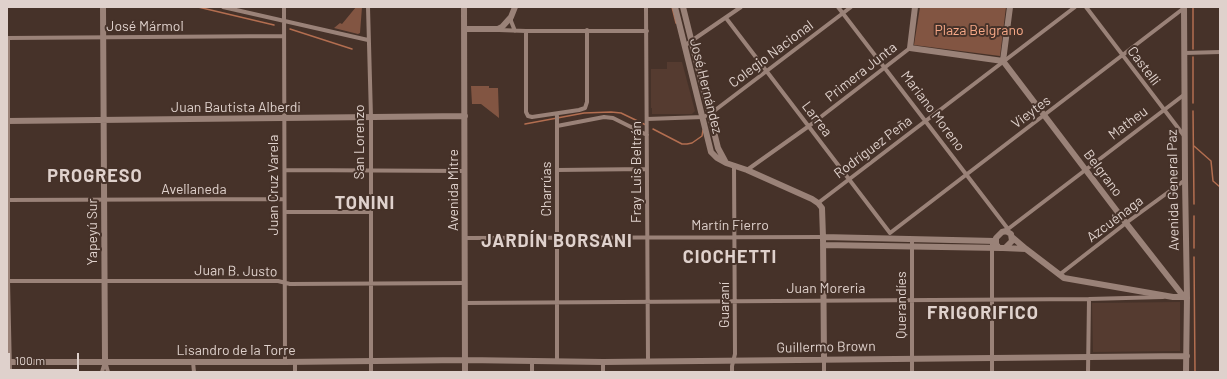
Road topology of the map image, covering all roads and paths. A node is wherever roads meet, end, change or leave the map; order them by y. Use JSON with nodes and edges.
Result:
{"nodes":[{"id":1,"x":103,"y":7,"type":"edge"},
{"id":2,"x":223,"y":7,"type":"edge"},
{"id":3,"x":284,"y":7,"type":"edge"},
{"id":4,"x":368,"y":7,"type":"edge"},
{"id":5,"x":464,"y":7,"type":"edge"},
{"id":6,"x":515,"y":7,"type":"edge"},
{"id":7,"x":646,"y":7,"type":"edge"},
{"id":8,"x":675,"y":7,"type":"edge"},
{"id":9,"x":683,"y":7,"type":"edge"},
{"id":10,"x":741,"y":7,"type":"edge"},
{"id":11,"x":838,"y":7,"type":"edge"},
{"id":12,"x":851,"y":7,"type":"edge"},
{"id":13,"x":915,"y":7,"type":"edge"},
{"id":14,"x":1010,"y":7,"type":"edge"},
{"id":15,"x":1075,"y":7,"type":"edge"},
{"id":16,"x":1086,"y":7,"type":"edge"},
{"id":17,"x":1184,"y":8,"type":"edge"},
{"id":18,"x":843,"y":13,"type":"junction"},
{"id":19,"x":511,"y":17,"type":"junction"},
{"id":20,"x":726,"y":18,"type":"junction"},
{"id":21,"x":284,"y":21,"type":"junction"},
{"id":22,"x":464,"y":29,"type":"junction"},
{"id":23,"x":498,"y":30,"type":"junction"},
{"id":24,"x":587,"y":30,"type":"junction"},
{"id":25,"x":515,"y":31,"type":"junction"},
{"id":26,"x":526,"y":31,"type":"junction"},
{"id":27,"x":647,"y":31,"type":"junction"},
{"id":28,"x":284,"y":36,"type":"junction"},
{"id":29,"x":8,"y":38,"type":"edge"},
{"id":30,"x":103,"y":38,"type":"junction"},
{"id":31,"x":368,"y":40,"type":"junction"},
{"id":32,"x":691,"y":42,"type":"junction"},
{"id":33,"x":684,"y":46,"type":"junction"},
{"id":34,"x":910,"y":48,"type":"junction"},
{"id":35,"x":1220,"y":52,"type":"edge"},
{"id":36,"x":1185,"y":53,"type":"junction"},
{"id":37,"x":1122,"y":56,"type":"junction"},
{"id":38,"x":1004,"y":61,"type":"junction"},
{"id":39,"x":885,"y":67,"type":"junction"},
{"id":40,"x":767,"y":72,"type":"junction"},
{"id":41,"x":703,"y":84,"type":"junction"},
{"id":42,"x":694,"y":86,"type":"junction"},
{"id":43,"x":1185,"y":94,"type":"junction"},
{"id":44,"x":1163,"y":110,"type":"junction"},
{"id":45,"x":557,"y":114,"type":"junction"},
{"id":46,"x":710,"y":114,"type":"junction"},
{"id":47,"x":1045,"y":115,"type":"junction"},
{"id":48,"x":464,"y":116,"type":"junction"},
{"id":49,"x":370,"y":117,"type":"junction"},
{"id":50,"x":703,"y":117,"type":"junction"},
{"id":51,"x":283,"y":119,"type":"junction"},
{"id":52,"x":647,"y":119,"type":"junction"},
{"id":53,"x":104,"y":120,"type":"junction"},
{"id":54,"x":8,"y":121,"type":"edge"},
{"id":55,"x":926,"y":121,"type":"junction"},
{"id":56,"x":557,"y":124,"type":"junction"},
{"id":57,"x":809,"y":126,"type":"junction"},
{"id":58,"x":647,"y":136,"type":"junction"},
{"id":59,"x":1185,"y":138,"type":"junction"},
{"id":60,"x":726,"y":163,"type":"junction"},
{"id":61,"x":734,"y":165,"type":"junction"},
{"id":62,"x":647,"y":169,"type":"junction"},
{"id":63,"x":285,"y":170,"type":"junction"},
{"id":64,"x":557,"y":170,"type":"junction"},
{"id":65,"x":747,"y":170,"type":"junction"},
{"id":66,"x":1085,"y":170,"type":"junction"},
{"id":67,"x":370,"y":171,"type":"junction"},
{"id":68,"x":465,"y":172,"type":"junction"},
{"id":69,"x":967,"y":175,"type":"junction"},
{"id":70,"x":849,"y":180,"type":"junction"},
{"id":71,"x":1185,"y":180,"type":"junction"},
{"id":72,"x":284,"y":199,"type":"junction"},
{"id":73,"x":7,"y":200,"type":"edge"},
{"id":74,"x":104,"y":200,"type":"junction"},
{"id":75,"x":818,"y":203,"type":"junction"},
{"id":76,"x":285,"y":212,"type":"junction"},
{"id":77,"x":370,"y":212,"type":"junction"},
{"id":78,"x":1126,"y":223,"type":"junction"},
{"id":79,"x":1009,"y":233,"type":"junction"},
{"id":80,"x":890,"y":236,"type":"junction"},
{"id":81,"x":735,"y":237,"type":"junction"},
{"id":82,"x":823,"y":237,"type":"junction"},
{"id":83,"x":465,"y":238,"type":"junction"},
{"id":84,"x":557,"y":238,"type":"junction"},
{"id":85,"x":647,"y":238,"type":"junction"},
{"id":86,"x":912,"y":238,"type":"junction"},
{"id":87,"x":994,"y":241,"type":"junction"},
{"id":88,"x":823,"y":245,"type":"junction"},
{"id":89,"x":890,"y":246,"type":"junction"},
{"id":90,"x":912,"y":246,"type":"junction"},
{"id":91,"x":992,"y":248,"type":"junction"},
{"id":92,"x":1002,"y":248,"type":"junction"},
{"id":93,"x":1026,"y":249,"type":"junction"},
{"id":94,"x":1059,"y":275,"type":"junction"},
{"id":95,"x":7,"y":281,"type":"edge"},
{"id":96,"x":104,"y":281,"type":"junction"},
{"id":97,"x":284,"y":282,"type":"junction"},
{"id":98,"x":465,"y":283,"type":"junction"},
{"id":99,"x":371,"y":284,"type":"junction"},
{"id":100,"x":1173,"y":297,"type":"junction"},
{"id":101,"x":1186,"y":297,"type":"junction"},
{"id":102,"x":1089,"y":299,"type":"junction"},
{"id":103,"x":824,"y":300,"type":"junction"},
{"id":104,"x":913,"y":300,"type":"junction"},
{"id":105,"x":992,"y":300,"type":"junction"},
{"id":106,"x":734,"y":301,"type":"junction"},
{"id":107,"x":557,"y":302,"type":"junction"},
{"id":108,"x":648,"y":302,"type":"junction"},
{"id":109,"x":465,"y":303,"type":"junction"},
{"id":110,"x":1187,"y":356,"type":"junction"},
{"id":111,"x":1088,"y":357,"type":"junction"},
{"id":112,"x":913,"y":358,"type":"junction"},
{"id":113,"x":993,"y":358,"type":"junction"},
{"id":114,"x":824,"y":359,"type":"junction"},
{"id":115,"x":465,"y":360,"type":"junction"},
{"id":116,"x":648,"y":360,"type":"junction"},
{"id":117,"x":733,"y":360,"type":"junction"},
{"id":118,"x":105,"y":361,"type":"junction"},
{"id":119,"x":532,"y":361,"type":"junction"},
{"id":120,"x":557,"y":361,"type":"junction"},
{"id":121,"x":8,"y":362,"type":"edge"},
{"id":122,"x":194,"y":362,"type":"junction"},
{"id":123,"x":285,"y":362,"type":"junction"},
{"id":124,"x":295,"y":362,"type":"junction"},
{"id":125,"x":371,"y":362,"type":"junction"},
{"id":126,"x":603,"y":362,"type":"junction"},
{"id":127,"x":10,"y":372,"type":"edge"},
{"id":128,"x":102,"y":372,"type":"edge"},
{"id":129,"x":108,"y":372,"type":"edge"},
{"id":130,"x":194,"y":372,"type":"edge"},
{"id":131,"x":295,"y":372,"type":"edge"},
{"id":132,"x":372,"y":372,"type":"edge"},
{"id":133,"x":465,"y":372,"type":"edge"},
{"id":134,"x":532,"y":372,"type":"edge"},
{"id":135,"x":603,"y":372,"type":"edge"},
{"id":136,"x":732,"y":372,"type":"edge"},
{"id":137,"x":824,"y":372,"type":"edge"},
{"id":138,"x":912,"y":372,"type":"edge"},
{"id":139,"x":992,"y":372,"type":"edge"},
{"id":140,"x":1088,"y":372,"type":"edge"},
{"id":141,"x":1186,"y":372,"type":"edge"}],
"edges":[{"from":1,"to":30,"type":"street","name":"Yapeyú Sur"},
{"from":2,"to":21,"type":"street"},
{"from":3,"to":21,"type":"street","name":"Juan Cruz Varela"},
{"from":4,"to":31,"type":"street","name":"San Lorenzo"},
{"from":5,"to":22,"type":"street","name":"Avenida Mitre"},
{"from":6,"to":19,"type":"street"},
{"from":7,"to":27,"type":"street","name":"Fray Luis Beltrán"},
{"from":8,"to":33,"type":"street","name":"José Hernández"},
{"from":9,"to":32,"type":"street","name":"José Hernández"},
{"from":10,"to":20,"type":"street"},
{"from":11,"to":18,"type":"street","name":"Mariano Moreno"},
{"from":12,"to":18,"type":"street","name":"Colegio Nacional"},
{"from":13,"to":34,"type":"street"},
{"from":14,"to":38,"type":"street"},
{"from":15,"to":38,"type":"street","name":"Rodríguez Peña"},
{"from":16,"to":37,"type":"street","name":"Castelli"},
{"from":17,"to":36,"type":"street","name":"Avenida General Paz"},
{"from":17,"to":37,"type":"street","name":"Vieytes"},
{"from":18,"to":39,"type":"street","name":"Mariano Moreno"},
{"from":18,"to":40,"type":"street","name":"Colegio Nacional"},
{"from":19,"to":23,"type":"street"},
{"from":19,"to":25,"type":"street"},
{"from":20,"to":32,"type":"street"},
{"from":20,"to":40,"type":"street","name":"Larrea"},
{"from":21,"to":28,"type":"street","name":"Juan Cruz Varela"},
{"from":21,"to":31,"type":"street"},
{"from":22,"to":23,"type":"street"},
{"from":22,"to":48,"type":"street","name":"Avenida Mitre"},
{"from":23,"to":25,"type":"street"},
{"from":24,"to":26,"type":"street"},
{"from":24,"to":27,"type":"street"},
{"from":24,"to":45,"type":"street"},
{"from":25,"to":26,"type":"street"},
{"from":26,"to":45,"type":"street"},
{"from":27,"to":52,"type":"street","name":"Fray Luis Beltrán"},
{"from":28,"to":30,"type":"street","name":"José Mármol"},
{"from":28,"to":51,"type":"street","name":"Juan Cruz Varela"},
{"from":29,"to":30,"type":"street","name":"José Mármol"},
{"from":29,"to":54,"type":"street"},
{"from":30,"to":53,"type":"street","name":"Yapeyú Sur"},
{"from":31,"to":49,"type":"street","name":"San Lorenzo"},
{"from":32,"to":33,"type":"street"},
{"from":32,"to":41,"type":"street","name":"José Hernández"},
{"from":33,"to":42,"type":"street","name":"José Hernández"},
{"from":34,"to":38,"type":"street"},
{"from":34,"to":39,"type":"street","name":"Primera Junta"},
{"from":35,"to":36,"type":"street"},
{"from":36,"to":43,"type":"street","name":"Avenida General Paz"},
{"from":37,"to":44,"type":"street","name":"Castelli"},
{"from":37,"to":47,"type":"street","name":"Vieytes"},
{"from":38,"to":47,"type":"street","name":"Belgrano"},
{"from":38,"to":55,"type":"street","name":"Rodríguez Peña"},
{"from":39,"to":55,"type":"street","name":"Mariano Moreno"},
{"from":39,"to":57,"type":"street","name":"Primera Junta"},
{"from":40,"to":46,"type":"street","name":"Colegio Nacional"},
{"from":40,"to":57,"type":"street","name":"Larrea"},
{"from":41,"to":42,"type":"street"},
{"from":41,"to":46,"type":"street","name":"José Hernández"},
{"from":42,"to":50,"type":"street","name":"José Hernández"},
{"from":43,"to":44,"type":"street","name":"Matheu"},
{"from":43,"to":59,"type":"street","name":"Avenida General Paz"},
{"from":44,"to":59,"type":"street","name":"Castelli"},
{"from":44,"to":66,"type":"street","name":"Matheu"},
{"from":45,"to":56,"type":"street","name":"Charrúas"},
{"from":46,"to":50,"type":"street","name":"Colegio Nacional"},
{"from":46,"to":60,"type":"street","name":"José Hernández"},
{"from":47,"to":66,"type":"street","name":"Belgrano"},
{"from":47,"to":69,"type":"street","name":"Vieytes"},
{"from":48,"to":49,"type":"street","name":"Juan Bautista Alberdi"},
{"from":48,"to":68,"type":"street","name":"Avenida Mitre"},
{"from":49,"to":51,"type":"street","name":"Juan Bautista Alberdi"},
{"from":49,"to":67,"type":"street","name":"San Lorenzo"},
{"from":50,"to":52,"type":"street"},
{"from":50,"to":60,"type":"street","name":"José Hernández"},
{"from":51,"to":53,"type":"street","name":"Juan Bautista Alberdi"},
{"from":51,"to":63,"type":"street","name":"Juan Cruz Varela"},
{"from":52,"to":58,"type":"street","name":"Fray Luis Beltrán"},
{"from":53,"to":54,"type":"street","name":"Juan Bautista Alberdi"},
{"from":53,"to":74,"type":"street","name":"Yapeyú Sur"},
{"from":54,"to":73,"type":"street"},
{"from":55,"to":69,"type":"street","name":"Mariano Moreno"},
{"from":55,"to":70,"type":"street","name":"Rodríguez Peña"},
{"from":56,"to":58,"type":"street"},
{"from":56,"to":64,"type":"street","name":"Charrúas"},
{"from":57,"to":65,"type":"street","name":"Primera Junta"},
{"from":57,"to":70,"type":"street","name":"Larrea"},
{"from":58,"to":62,"type":"street","name":"Fray Luis Beltrán"},
{"from":59,"to":71,"type":"street","name":"Avenida General Paz"},
{"from":60,"to":61,"type":"street","name":"José Hernández"},
{"from":61,"to":65,"type":"street","name":"José Hernández"},
{"from":61,"to":81,"type":"street","name":"Guaraní"},
{"from":62,"to":64,"type":"street"},
{"from":62,"to":85,"type":"street","name":"Fray Luis Beltrán"},
{"from":63,"to":67,"type":"street"},
{"from":63,"to":72,"type":"street","name":"Juan Cruz Varela"},
{"from":64,"to":84,"type":"street","name":"Charrúas"},
{"from":65,"to":75,"type":"street","name":"José Hernández"},
{"from":66,"to":78,"type":"street","name":"Belgrano"},
{"from":66,"to":79,"type":"street","name":"Matheu"},
{"from":67,"to":68,"type":"street"},
{"from":67,"to":77,"type":"street","name":"San Lorenzo"},
{"from":68,"to":83,"type":"street","name":"Avenida Mitre"},
{"from":69,"to":79,"type":"street","name":"Mariano Moreno"},
{"from":69,"to":80,"type":"street","name":"Vieytes"},
{"from":70,"to":75,"type":"street","name":"Rodríguez Peña"},
{"from":70,"to":80,"type":"street","name":"Larrea"},
{"from":71,"to":78,"type":"street","name":"Azcuénaga"},
{"from":71,"to":101,"type":"street","name":"Avenida General Paz"},
{"from":72,"to":74,"type":"street","name":"Avellaneda"},
{"from":72,"to":76,"type":"street","name":"Juan Cruz Varela"},
{"from":73,"to":74,"type":"street","name":"Avellaneda"},
{"from":73,"to":95,"type":"street"},
{"from":74,"to":96,"type":"street","name":"Yapeyú Sur"},
{"from":75,"to":82,"type":"street"},
{"from":76,"to":77,"type":"street"},
{"from":76,"to":97,"type":"street","name":"Juan Cruz Varela"},
{"from":77,"to":99,"type":"street","name":"San Lorenzo"},
{"from":78,"to":94,"type":"street","name":"Azcuénaga"},
{"from":78,"to":101,"type":"street","name":"Belgrano"},
{"from":79,"to":87,"type":"street"},
{"from":79,"to":92,"type":"street"},
{"from":79,"to":93,"type":"street","name":"Mariano Moreno"},
{"from":80,"to":82,"type":"street","name":"Martín Fierro"},
{"from":80,"to":86,"type":"street","name":"Martín Fierro"},
{"from":80,"to":89,"type":"street"},
{"from":81,"to":82,"type":"street","name":"Martín Fierro"},
{"from":81,"to":85,"type":"street","name":"Martín Fierro"},
{"from":81,"to":106,"type":"street","name":"Guaraní"},
{"from":82,"to":88,"type":"street"},
{"from":83,"to":84,"type":"street","name":"Martín Fierro"},
{"from":83,"to":98,"type":"street","name":"Avenida Mitre"},
{"from":84,"to":85,"type":"street","name":"Martín Fierro"},
{"from":84,"to":107,"type":"street","name":"Charrúas"},
{"from":85,"to":108,"type":"street","name":"Fray Luis Beltrán"},
{"from":86,"to":87,"type":"street","name":"Martín Fierro"},
{"from":86,"to":90,"type":"street","name":"Querandíes"},
{"from":87,"to":91,"type":"street"},
{"from":87,"to":92,"type":"street"},
{"from":88,"to":89,"type":"street"},
{"from":88,"to":103,"type":"street"},
{"from":89,"to":90,"type":"street"},
{"from":90,"to":91,"type":"street"},
{"from":90,"to":104,"type":"street","name":"Querandíes"},
{"from":91,"to":92,"type":"street"},
{"from":91,"to":105,"type":"street"},
{"from":92,"to":93,"type":"street"},
{"from":93,"to":94,"type":"street","name":"Mariano Moreno"},
{"from":94,"to":100,"type":"street","name":"Mariano Moreno"},
{"from":95,"to":96,"type":"street","name":"Juan B. Justo"},
{"from":95,"to":121,"type":"street"},
{"from":96,"to":97,"type":"street","name":"Juan B. Justo"},
{"from":96,"to":118,"type":"street","name":"Yapeyú Sur"},
{"from":97,"to":99,"type":"street","name":"Juan B. Justo"},
{"from":97,"to":123,"type":"street","name":"Juan Cruz Varela"},
{"from":98,"to":99,"type":"street","name":"Juan B. Justo"},
{"from":98,"to":109,"type":"street","name":"Avenida Mitre"},
{"from":99,"to":125,"type":"street","name":"San Lorenzo"},
{"from":100,"to":101,"type":"street","name":"Juan Moreria"},
{"from":100,"to":102,"type":"street","name":"Juan Moreria"},
{"from":101,"to":110,"type":"street","name":"Avenida General Paz"},
{"from":102,"to":105,"type":"street","name":"Juan Moreria"},
{"from":102,"to":111,"type":"street"},
{"from":103,"to":104,"type":"street","name":"Juan Moreria"},
{"from":103,"to":106,"type":"street","name":"Juan Moreria"},
{"from":103,"to":114,"type":"street"},
{"from":104,"to":105,"type":"street","name":"Juan Moreria"},
{"from":104,"to":112,"type":"street","name":"Querandíes"},
{"from":105,"to":113,"type":"street"},
{"from":106,"to":108,"type":"street","name":"Juan Moreria"},
{"from":106,"to":117,"type":"street","name":"Guaraní"},
{"from":107,"to":108,"type":"street","name":"Juan Moreria"},
{"from":107,"to":109,"type":"street","name":"Juan Moreria"},
{"from":107,"to":120,"type":"street","name":"Charrúas"},
{"from":108,"to":116,"type":"street","name":"Fray Luis Beltrán"},
{"from":109,"to":115,"type":"street","name":"Avenida Mitre"},
{"from":110,"to":111,"type":"street","name":"Guillermo Brown"},
{"from":110,"to":141,"type":"street","name":"Avenida General Paz"},
{"from":111,"to":113,"type":"street","name":"Guillermo Brown"},
{"from":111,"to":140,"type":"street"},
{"from":112,"to":113,"type":"street","name":"Guillermo Brown"},
{"from":112,"to":114,"type":"street","name":"Guillermo Brown"},
{"from":112,"to":138,"type":"street","name":"Querandíes"},
{"from":113,"to":139,"type":"street"},
{"from":114,"to":117,"type":"street","name":"Guillermo Brown"},
{"from":114,"to":137,"type":"street"},
{"from":115,"to":119,"type":"street","name":"Guillermo Brown"},
{"from":115,"to":125,"type":"street","name":"Lisandro de la Torre"},
{"from":115,"to":133,"type":"street","name":"Avenida Mitre"},
{"from":116,"to":117,"type":"street","name":"Guillermo Brown"},
{"from":116,"to":126,"type":"street","name":"Guillermo Brown"},
{"from":117,"to":136,"type":"street","name":"Guaraní"},
{"from":118,"to":121,"type":"street","name":"Lisandro de la Torre"},
{"from":118,"to":122,"type":"street","name":"Lisandro de la Torre"},
{"from":118,"to":128,"type":"street","name":"Yapeyú Sur"},
{"from":118,"to":129,"type":"street","name":"Yapeyú Sur"},
{"from":119,"to":120,"type":"street","name":"Guillermo Brown"},
{"from":119,"to":134,"type":"street"},
{"from":120,"to":126,"type":"street","name":"Guillermo Brown"},
{"from":121,"to":127,"type":"street"},
{"from":122,"to":123,"type":"street","name":"Lisandro de la Torre"},
{"from":122,"to":130,"type":"street"},
{"from":123,"to":124,"type":"street","name":"Lisandro de la Torre"},
{"from":124,"to":125,"type":"street","name":"Lisandro de la Torre"},
{"from":124,"to":131,"type":"street"},
{"from":125,"to":132,"type":"street","name":"San Lorenzo"},
{"from":126,"to":135,"type":"street"}]}
